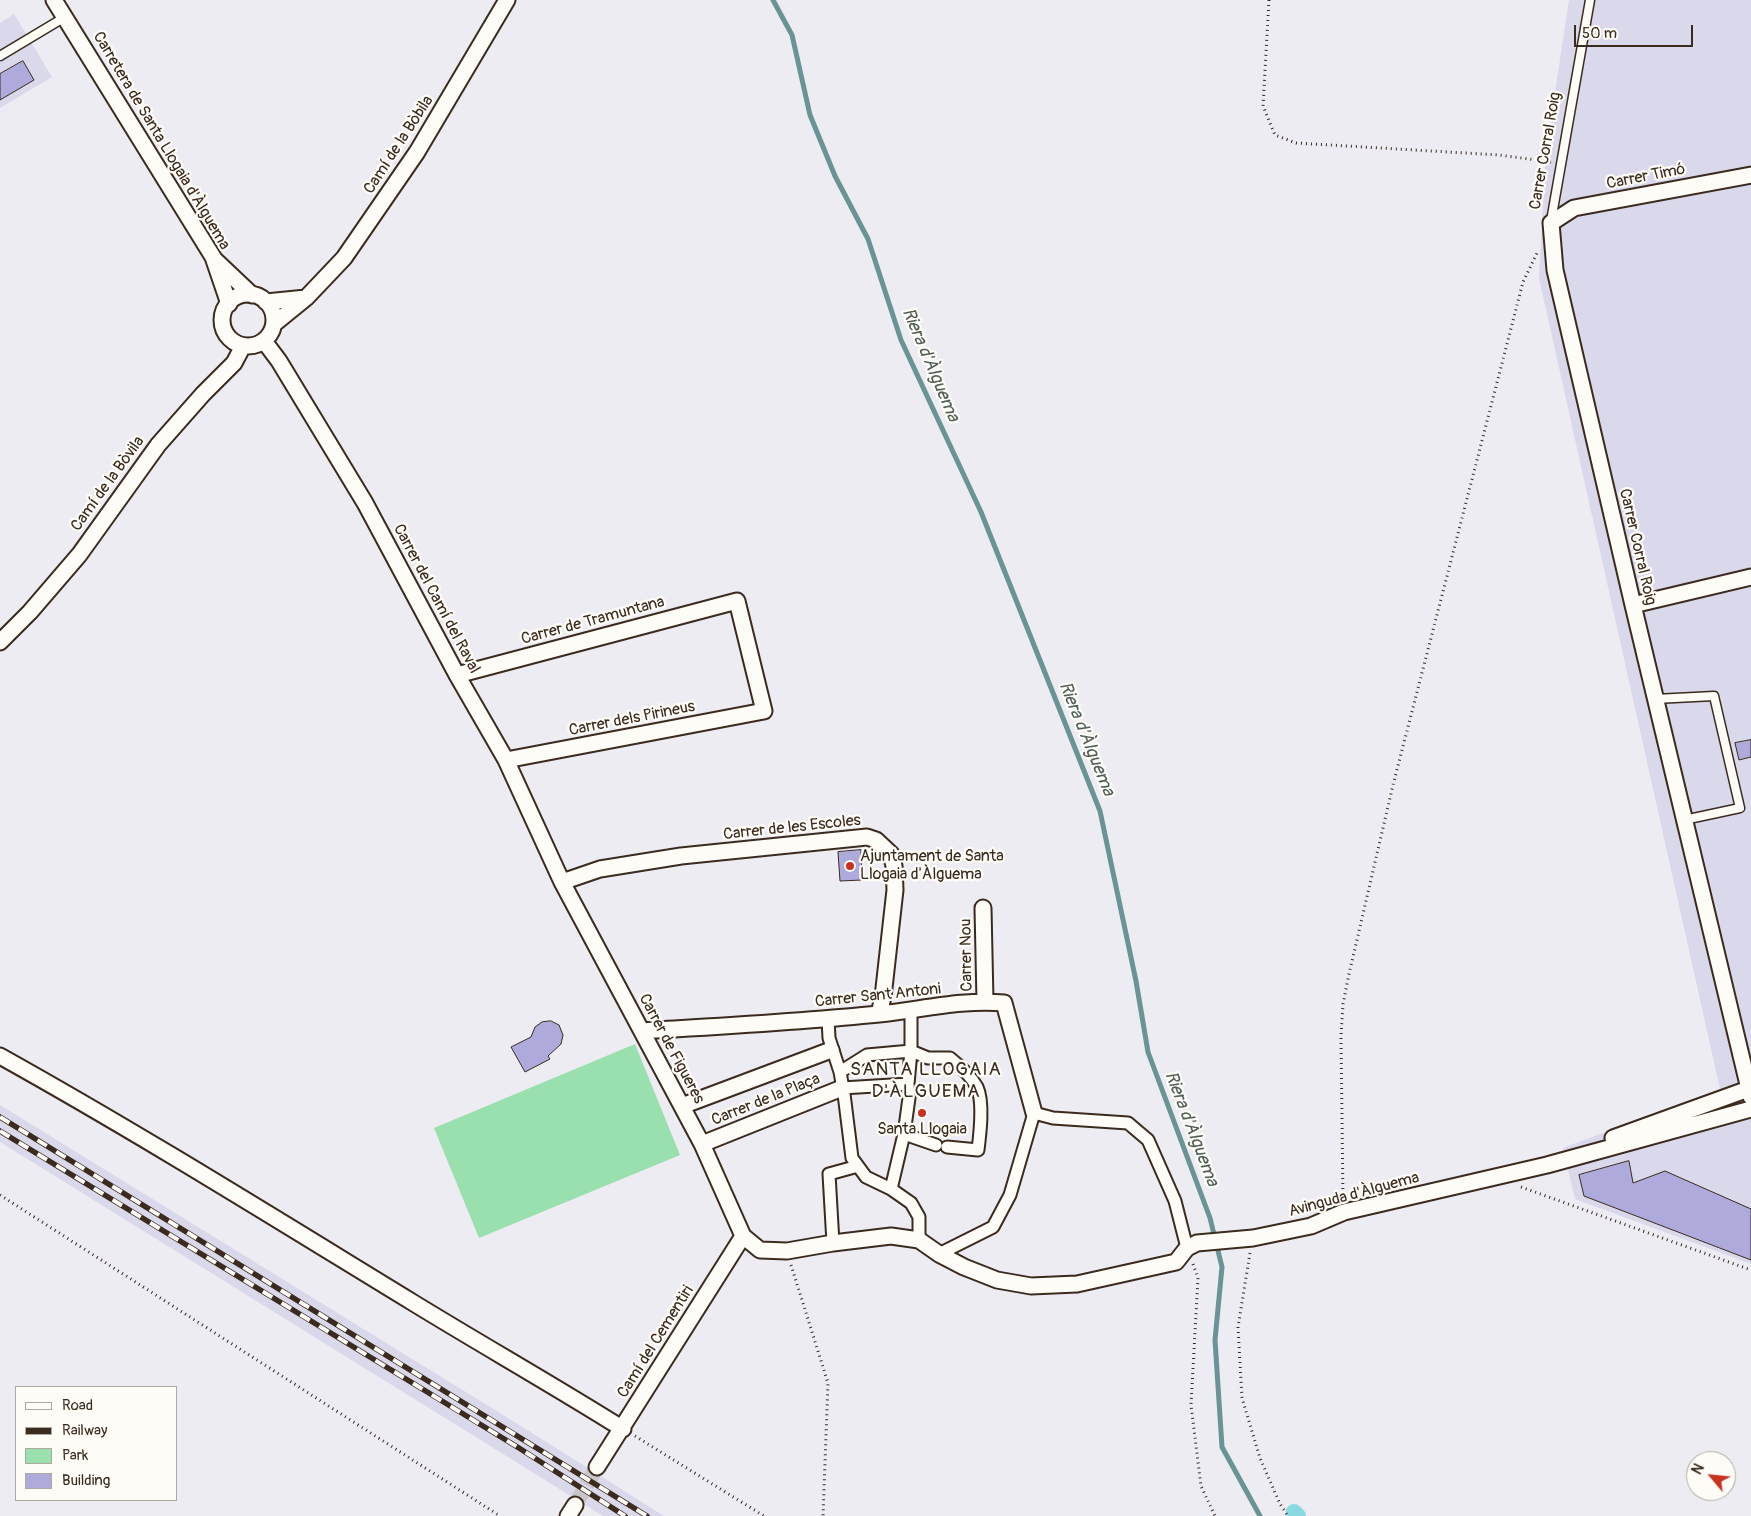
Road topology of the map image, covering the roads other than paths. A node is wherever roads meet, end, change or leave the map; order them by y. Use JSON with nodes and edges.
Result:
{"nodes":[{"id":1,"x":54,"y":0,"type":"edge"},
{"id":2,"x":507,"y":0,"type":"edge"},
{"id":3,"x":1590,"y":0,"type":"edge"},
{"id":4,"x":65,"y":17,"type":"junction"},
{"id":5,"x":0,"y":56,"type":"edge"},
{"id":6,"x":1751,"y":175,"type":"edge"},
{"id":7,"x":1551,"y":223,"type":"junction"},
{"id":8,"x":213,"y":257,"type":"junction"},
{"id":9,"x":252,"y":295,"type":"junction"},
{"id":10,"x":306,"y":298,"type":"junction"},
{"id":11,"x":266,"y":302,"type":"junction"},
{"id":12,"x":229,"y":304,"type":"junction"},
{"id":13,"x":274,"y":324,"type":"junction"},
{"id":14,"x":264,"y":341,"type":"junction"},
{"id":15,"x":244,"y":346,"type":"junction"},
{"id":16,"x":1751,"y":577,"type":"edge"},
{"id":17,"x":1633,"y":605,"type":"junction"},
{"id":18,"x":0,"y":642,"type":"edge"},
{"id":19,"x":457,"y":675,"type":"junction"},
{"id":20,"x":1655,"y":699,"type":"junction"},
{"id":21,"x":764,"y":711,"type":"joint"},
{"id":22,"x":506,"y":760,"type":"junction"},
{"id":23,"x":1684,"y":820,"type":"junction"},
{"id":24,"x":562,"y":882,"type":"junction"},
{"id":25,"x":983,"y":908,"type":"dead end"},
{"id":26,"x":985,"y":1001,"type":"junction"},
{"id":27,"x":911,"y":1011,"type":"junction"},
{"id":28,"x":879,"y":1014,"type":"junction"},
{"id":29,"x":828,"y":1019,"type":"junction"},
{"id":30,"x":642,"y":1031,"type":"junction"},
{"id":31,"x":832,"y":1050,"type":"junction"},
{"id":32,"x":911,"y":1051,"type":"junction"},
{"id":33,"x":0,"y":1056,"type":"edge"},
{"id":34,"x":840,"y":1072,"type":"junction"},
{"id":35,"x":908,"y":1084,"type":"junction"},
{"id":36,"x":842,"y":1088,"type":"junction"},
{"id":37,"x":1750,"y":1091,"type":"edge"},
{"id":38,"x":682,"y":1106,"type":"junction"},
{"id":39,"x":1751,"y":1109,"type":"edge"},
{"id":40,"x":1034,"y":1113,"type":"junction"},
{"id":41,"x":904,"y":1134,"type":"junction"},
{"id":42,"x":702,"y":1144,"type":"junction"},
{"id":43,"x":1547,"y":1165,"type":"junction"},
{"id":44,"x":858,"y":1166,"type":"junction"},
{"id":45,"x":891,"y":1190,"type":"junction"},
{"id":46,"x":743,"y":1236,"type":"junction"},
{"id":47,"x":919,"y":1240,"type":"junction"},
{"id":48,"x":833,"y":1243,"type":"junction"},
{"id":49,"x":1192,"y":1245,"type":"junction"},
{"id":50,"x":938,"y":1254,"type":"junction"},
{"id":51,"x":622,"y":1429,"type":"junction"},
{"id":52,"x":597,"y":1467,"type":"tunnel mouth"}],
"edges":[{"from":1,"to":4,"type":"street","name":"Carretera de Santa Llogaia d'Àlguema"},
{"from":2,"to":10,"type":"street","name":"Camí de la Bòbila"},
{"from":3,"to":7,"type":"lane","name":"Carrer Corral Roig"},
{"from":4,"to":5,"type":"lane"},
{"from":4,"to":8,"type":"street","name":"Carretera de Santa Llogaia d'Àlguema"},
{"from":6,"to":7,"type":"street","name":"Carrer Timó"},
{"from":7,"to":17,"type":"street","name":"Carrer Corral Roig"},
{"from":8,"to":9,"type":"street"},
{"from":8,"to":12,"type":"street","name":"Carretera de Santa Llogaia d'Àlguema"},
{"from":9,"to":11,"type":"street"},
{"from":9,"to":12,"type":"street"},
{"from":10,"to":11,"type":"street"},
{"from":10,"to":13,"type":"street","name":"Camí de la Bòbila"},
{"from":11,"to":13,"type":"street"},
{"from":12,"to":15,"type":"street"},
{"from":13,"to":14,"type":"street"},
{"from":14,"to":15,"type":"street"},
{"from":14,"to":19,"type":"street","name":"Carrer del Camí del Raval"},
{"from":15,"to":18,"type":"street","name":"Camí de la Bòvila"},
{"from":16,"to":17,"type":"street"},
{"from":17,"to":20,"type":"street","name":"Carrer Corral Roig"},
{"from":19,"to":21,"type":"street","name":"Carrer de Tramuntana"},
{"from":19,"to":22,"type":"street","name":"Carrer del Camí del Raval"},
{"from":20,"to":23,"type":"street","name":"Carrer Corral Roig"},
{"from":20,"to":23,"type":"lane"},
{"from":21,"to":22,"type":"street","name":"Carrer dels Pirineus"},
{"from":22,"to":24,"type":"street","name":"Carrer del Camí del Raval"},
{"from":23,"to":37,"type":"street","name":"Carrer Corral Roig"},
{"from":24,"to":28,"type":"street","name":"Carrer de les Escoles"},
{"from":24,"to":30,"type":"street","name":"Carrer de Figueres"},
{"from":25,"to":26,"type":"street","name":"Carrer Nou"},
{"from":26,"to":27,"type":"street","name":"Carrer Sant Antoni"},
{"from":26,"to":40,"type":"street","name":"Carrer Sant Antoni"},
{"from":27,"to":28,"type":"street","name":"Carrer Sant Antoni"},
{"from":27,"to":32,"type":"street"},
{"from":28,"to":29,"type":"street","name":"Carrer Sant Antoni"},
{"from":29,"to":30,"type":"street","name":"Carrer Sant Antoni"},
{"from":29,"to":31,"type":"street"},
{"from":30,"to":38,"type":"street","name":"Carrer de Figueres"},
{"from":31,"to":34,"type":"street"},
{"from":31,"to":38,"type":"street"},
{"from":32,"to":34,"type":"street"},
{"from":32,"to":35,"type":"street"},
{"from":32,"to":41,"type":"street"},
{"from":33,"to":51,"type":"street"},
{"from":34,"to":36,"type":"street"},
{"from":35,"to":36,"type":"street"},
{"from":35,"to":41,"type":"street"},
{"from":36,"to":42,"type":"street","name":"Carrer de la Plaça"},
{"from":36,"to":44,"type":"street"},
{"from":37,"to":43,"type":"street","name":"Avinguda d'Àlguema"},
{"from":38,"to":42,"type":"street","name":"Carrer de Figueres"},
{"from":39,"to":43,"type":"street","name":"Avinguda d'Àlguema"},
{"from":40,"to":49,"type":"street"},
{"from":40,"to":50,"type":"street"},
{"from":41,"to":45,"type":"street"},
{"from":42,"to":46,"type":"street","name":"Carrer de Figueres"},
{"from":43,"to":49,"type":"street","name":"Avinguda d'Àlguema"},
{"from":44,"to":45,"type":"street"},
{"from":44,"to":48,"type":"street"},
{"from":45,"to":47,"type":"street"},
{"from":46,"to":48,"type":"street"},
{"from":46,"to":51,"type":"street","name":"Camí del Cementiri"},
{"from":47,"to":48,"type":"street"},
{"from":47,"to":50,"type":"street"},
{"from":49,"to":50,"type":"street"},
{"from":51,"to":52,"type":"street","name":"Camí del Cementiri"}]}
